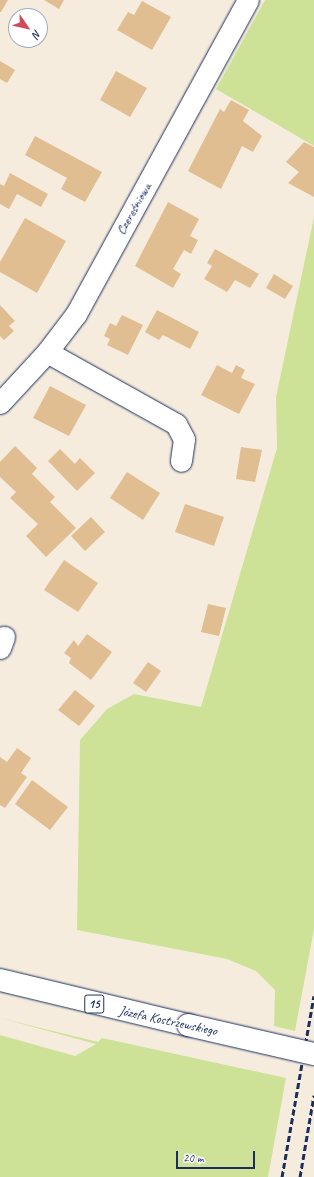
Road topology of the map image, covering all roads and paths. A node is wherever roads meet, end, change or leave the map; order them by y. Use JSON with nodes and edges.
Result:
{"nodes":[{"id":1,"x":248,"y":0,"type":"edge"},
{"id":2,"x":47,"y":352,"type":"junction"},
{"id":3,"x":0,"y":403,"type":"edge"},
{"id":4,"x":181,"y":461,"type":"dead end"},
{"id":5,"x":0,"y":980,"type":"edge"},
{"id":6,"x":314,"y":1054,"type":"edge"}],
"edges":[{"from":1,"to":2,"type":"street","name":"Czereśniowa"},
{"from":2,"to":3,"type":"street","name":"Czereśniowa"},
{"from":2,"to":4,"type":"street"},
{"from":5,"to":6,"type":"main road","name":"Józefa Kostrzewskiego","number":"15","bridge":true}]}
